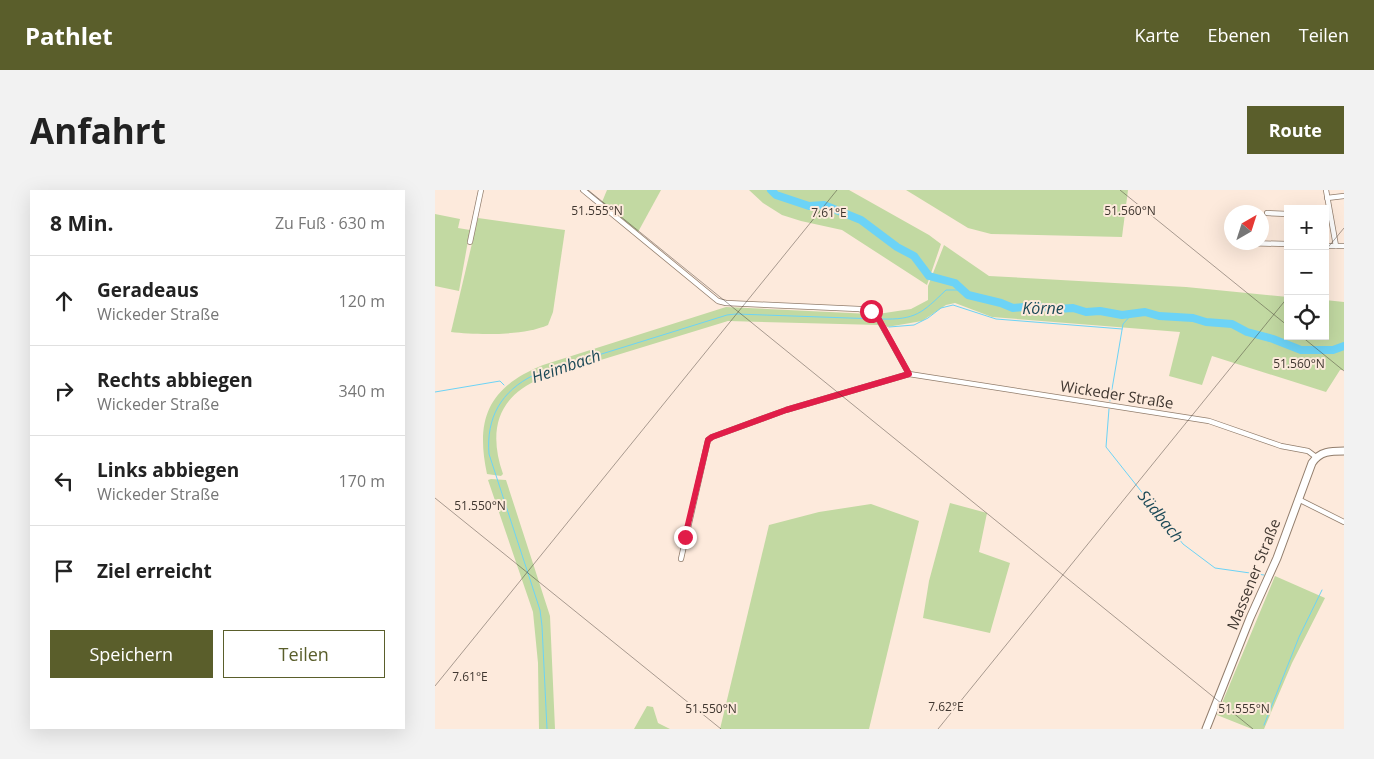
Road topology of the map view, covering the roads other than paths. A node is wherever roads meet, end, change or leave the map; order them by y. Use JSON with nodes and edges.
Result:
{"nodes":[{"id":1,"x":481,"y":190,"type":"edge"},
{"id":2,"x":583,"y":190,"type":"edge"},
{"id":3,"x":1326,"y":190,"type":"edge"},
{"id":4,"x":1344,"y":196,"type":"edge"},
{"id":5,"x":1327,"y":198,"type":"junction"},
{"id":6,"x":1327,"y":205,"type":"edge"},
{"id":7,"x":1269,"y":213,"type":"edge"},
{"id":8,"x":1284,"y":214,"type":"edge"},
{"id":9,"x":1329,"y":222,"type":"edge"},
{"id":10,"x":471,"y":242,"type":"dead end"},
{"id":11,"x":1269,"y":244,"type":"edge"},
{"id":12,"x":1284,"y":244,"type":"edge"},
{"id":13,"x":1329,"y":246,"type":"edge"},
{"id":14,"x":1336,"y":246,"type":"junction"},
{"id":15,"x":1344,"y":246,"type":"edge"},
{"id":16,"x":909,"y":374,"type":"junction"},
{"id":17,"x":1344,"y":451,"type":"edge"},
{"id":18,"x":1317,"y":457,"type":"junction"},
{"id":19,"x":1298,"y":499,"type":"junction"},
{"id":20,"x":1344,"y":522,"type":"edge"},
{"id":21,"x":681,"y":558,"type":"dead end"},
{"id":22,"x":1206,"y":729,"type":"edge"}],
"edges":[{"from":1,"to":10,"type":"street"},
{"from":2,"to":16,"type":"street"},
{"from":3,"to":5,"type":"street"},
{"from":4,"to":5,"type":"street"},
{"from":5,"to":6,"type":"street"},
{"from":7,"to":8,"type":"street"},
{"from":9,"to":14,"type":"street"},
{"from":11,"to":12,"type":"street"},
{"from":13,"to":14,"type":"street"},
{"from":14,"to":15,"type":"street"},
{"from":16,"to":18,"type":"street","name":"Wickeder Straße"},
{"from":16,"to":21,"type":"street","name":"Wickeder Straße"},
{"from":17,"to":18,"type":"main road"},
{"from":18,"to":19,"type":"main road","name":"Massener Straße"},
{"from":19,"to":20,"type":"street"},
{"from":19,"to":22,"type":"main road","name":"Massener Straße"}]}
